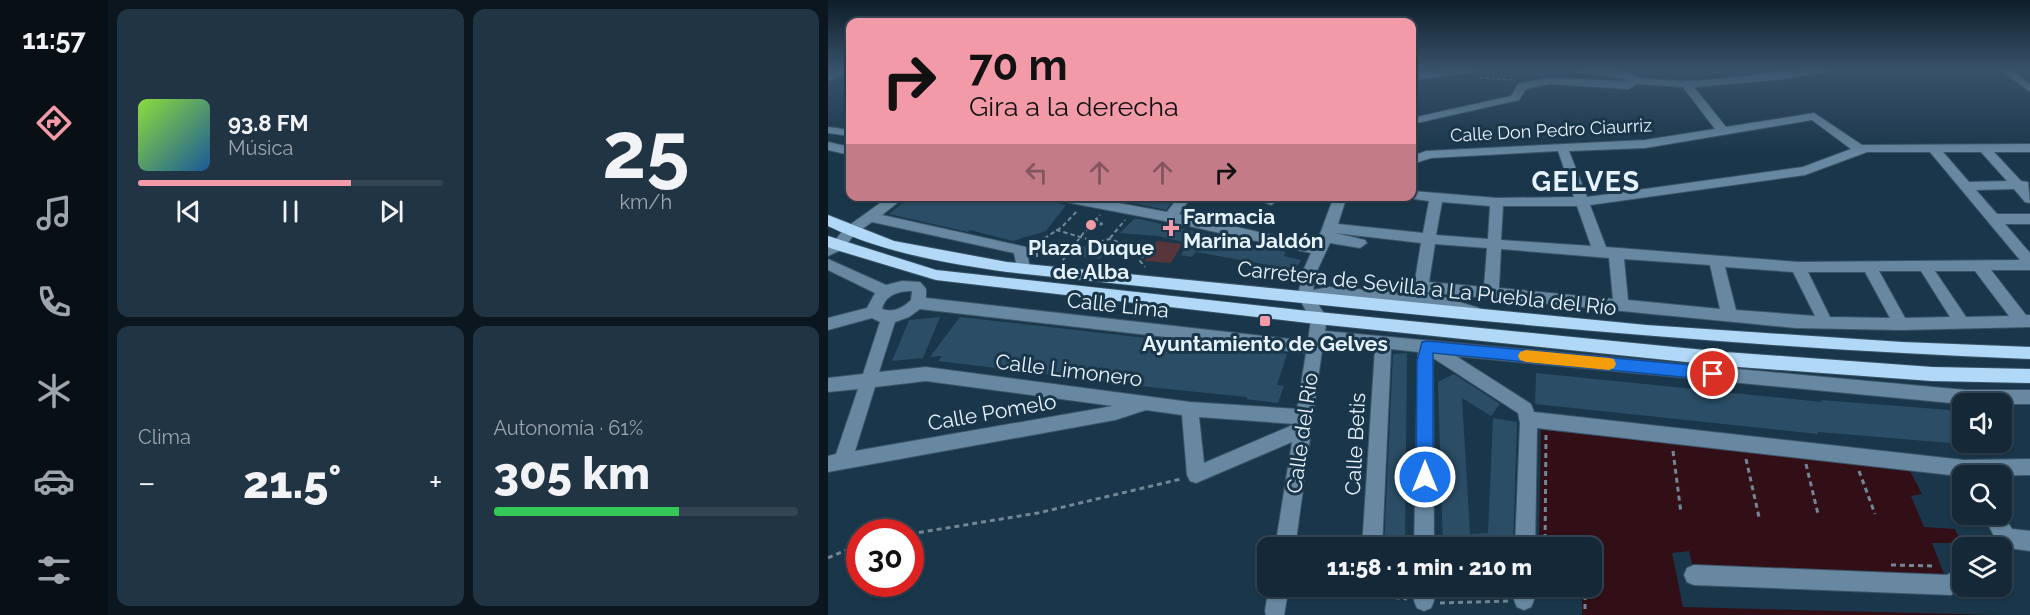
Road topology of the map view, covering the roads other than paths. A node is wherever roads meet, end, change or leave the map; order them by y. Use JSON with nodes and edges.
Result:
{"nodes":[{"id":1,"x":1515,"y":98,"type":"edge"},
{"id":2,"x":1697,"y":98,"type":"edge"},
{"id":3,"x":1416,"y":120,"type":"edge"},
{"id":4,"x":828,"y":130,"type":"edge"},
{"id":5,"x":846,"y":132,"type":"edge"},
{"id":6,"x":1724,"y":132,"type":"junction"},
{"id":7,"x":828,"y":146,"type":"edge"},
{"id":8,"x":1562,"y":147,"type":"junction"},
{"id":9,"x":2030,"y":148,"type":"edge"},
{"id":10,"x":1934,"y":149,"type":"junction"},
{"id":11,"x":1985,"y":149,"type":"junction"},
{"id":12,"x":846,"y":150,"type":"edge"},
{"id":13,"x":1860,"y":150,"type":"junction"},
{"id":14,"x":1416,"y":159,"type":"edge"},
{"id":15,"x":2024,"y":185,"type":"edge"},
{"id":16,"x":1965,"y":186,"type":"junction"},
{"id":17,"x":1416,"y":195,"type":"edge"},
{"id":18,"x":1436,"y":197,"type":"junction"},
{"id":19,"x":2030,"y":199,"type":"edge"},
{"id":20,"x":893,"y":201,"type":"edge"},
{"id":21,"x":1080,"y":201,"type":"edge"},
{"id":22,"x":1182,"y":201,"type":"edge"},
{"id":23,"x":1339,"y":201,"type":"edge"},
{"id":24,"x":1497,"y":202,"type":"junction"},
{"id":25,"x":1580,"y":202,"type":"junction"},
{"id":26,"x":870,"y":217,"type":"junction"},
{"id":27,"x":1170,"y":217,"type":"junction"},
{"id":28,"x":1992,"y":219,"type":"junction"},
{"id":29,"x":2030,"y":219,"type":"edge"},
{"id":30,"x":828,"y":220,"type":"edge"},
{"id":31,"x":849,"y":232,"type":"junction"},
{"id":32,"x":1430,"y":238,"type":"junction"},
{"id":33,"x":1325,"y":239,"type":"junction"},
{"id":34,"x":1360,"y":243,"type":"dead end"},
{"id":35,"x":1495,"y":243,"type":"junction"},
{"id":36,"x":830,"y":244,"type":"edge"},
{"id":37,"x":1600,"y":251,"type":"junction"},
{"id":38,"x":1616,"y":253,"type":"junction"},
{"id":39,"x":1716,"y":261,"type":"junction"},
{"id":40,"x":828,"y":264,"type":"edge"},
{"id":41,"x":2030,"y":264,"type":"edge"},
{"id":42,"x":1924,"y":265,"type":"junction"},
{"id":43,"x":1980,"y":265,"type":"junction"},
{"id":44,"x":1869,"y":266,"type":"junction"},
{"id":45,"x":1798,"y":267,"type":"junction"},
{"id":46,"x":1023,"y":268,"type":"junction"},
{"id":47,"x":1405,"y":285,"type":"dead end"},
{"id":48,"x":1421,"y":285,"type":"junction"},
{"id":49,"x":887,"y":292,"type":"junction"},
{"id":50,"x":1491,"y":292,"type":"junction"},
{"id":51,"x":1305,"y":297,"type":"junction"},
{"id":52,"x":917,"y":303,"type":"junction"},
{"id":53,"x":1621,"y":304,"type":"junction"},
{"id":54,"x":881,"y":314,"type":"junction"},
{"id":55,"x":1729,"y":314,"type":"junction"},
{"id":56,"x":1319,"y":318,"type":"junction"},
{"id":57,"x":2026,"y":321,"type":"edge"},
{"id":58,"x":1826,"y":323,"type":"junction"},
{"id":59,"x":1962,"y":323,"type":"junction"},
{"id":60,"x":828,"y":324,"type":"edge"},
{"id":61,"x":1901,"y":324,"type":"junction"},
{"id":62,"x":1314,"y":342,"type":"junction"},
{"id":63,"x":1383,"y":342,"type":"junction"},
{"id":64,"x":1427,"y":346,"type":"junction"},
{"id":65,"x":2030,"y":353,"type":"edge"},
{"id":66,"x":2030,"y":376,"type":"edge"},
{"id":67,"x":868,"y":379,"type":"junction"},
{"id":68,"x":828,"y":385,"type":"edge"},
{"id":69,"x":2030,"y":398,"type":"edge"},
{"id":70,"x":1149,"y":403,"type":"junction"},
{"id":71,"x":1190,"y":409,"type":"junction"},
{"id":72,"x":1528,"y":419,"type":"junction"},
{"id":73,"x":1304,"y":423,"type":"junction"},
{"id":74,"x":836,"y":463,"type":"edge"},
{"id":75,"x":2030,"y":467,"type":"edge"},
{"id":76,"x":2012,"y":468,"type":"edge"},
{"id":77,"x":1952,"y":470,"type":"edge"},
{"id":78,"x":1287,"y":537,"type":"edge"},
{"id":79,"x":1373,"y":537,"type":"edge"},
{"id":80,"x":1424,"y":537,"type":"edge"},
{"id":81,"x":1526,"y":537,"type":"edge"},
{"id":82,"x":2030,"y":541,"type":"edge"},
{"id":83,"x":2012,"y":542,"type":"edge"},
{"id":84,"x":1694,"y":575,"type":"dead end"},
{"id":85,"x":1952,"y":584,"type":"edge"},
{"id":86,"x":1277,"y":597,"type":"edge"},
{"id":87,"x":1275,"y":611,"type":"dead end"}],
"edges":[{"from":1,"to":3,"type":"street"},
{"from":2,"to":6,"type":"street"},
{"from":4,"to":5,"type":"street"},
{"from":6,"to":8,"type":"street","name":"Calle Don Pedro Ciaurriz"},
{"from":6,"to":13,"type":"street","name":"Calle Don Pedro Ciaurriz"},
{"from":7,"to":12,"type":"street"},
{"from":8,"to":14,"type":"street","name":"Calle Don Pedro Ciaurriz"},
{"from":8,"to":25,"type":"street"},
{"from":9,"to":11,"type":"street"},
{"from":10,"to":11,"type":"street"},
{"from":10,"to":13,"type":"street"},
{"from":10,"to":16,"type":"street"},
{"from":11,"to":15,"type":"street"},
{"from":13,"to":25,"type":"street"},
{"from":15,"to":16,"type":"street"},
{"from":15,"to":19,"type":"street"},
{"from":16,"to":28,"type":"street"},
{"from":17,"to":18,"type":"street"},
{"from":18,"to":24,"type":"street"},
{"from":18,"to":32,"type":"street"},
{"from":20,"to":26,"type":"street"},
{"from":21,"to":27,"type":"street"},
{"from":22,"to":27,"type":"street"},
{"from":23,"to":33,"type":"street"},
{"from":24,"to":25,"type":"street"},
{"from":24,"to":35,"type":"street"},
{"from":25,"to":37,"type":"street"},
{"from":26,"to":31,"type":"street"},
{"from":26,"to":46,"type":"street"},
{"from":27,"to":33,"type":"street"},
{"from":28,"to":29,"type":"street"},
{"from":28,"to":41,"type":"street"},
{"from":30,"to":31,"type":"main road","name":"Carretera de Sevilla a La Puebla del Río"},
{"from":31,"to":36,"type":"street"},
{"from":31,"to":46,"type":"main road","name":"Carretera de Sevilla a La Puebla del Río"},
{"from":32,"to":33,"type":"street"},
{"from":32,"to":35,"type":"street"},
{"from":32,"to":48,"type":"street"},
{"from":33,"to":34,"type":"street"},
{"from":33,"to":51,"type":"street"},
{"from":35,"to":37,"type":"street"},
{"from":35,"to":50,"type":"street"},
{"from":36,"to":56,"type":"main road","name":"Carretera de Sevilla a La Puebla del Río"},
{"from":37,"to":38,"type":"street"},
{"from":38,"to":39,"type":"street"},
{"from":38,"to":53,"type":"street"},
{"from":39,"to":45,"type":"street"},
{"from":39,"to":55,"type":"street"},
{"from":40,"to":49,"type":"street"},
{"from":41,"to":43,"type":"street"},
{"from":42,"to":43,"type":"street"},
{"from":42,"to":44,"type":"street"},
{"from":42,"to":59,"type":"street"},
{"from":43,"to":57,"type":"street"},
{"from":44,"to":45,"type":"street"},
{"from":44,"to":61,"type":"street"},
{"from":45,"to":58,"type":"street"},
{"from":46,"to":51,"type":"main road","name":"Carretera de Sevilla a La Puebla del Río"},
{"from":47,"to":48,"type":"street"},
{"from":48,"to":50,"type":"street"},
{"from":49,"to":52,"type":"street"},
{"from":49,"to":54,"type":"street"},
{"from":50,"to":53,"type":"street"},
{"from":51,"to":56,"type":"street"},
{"from":51,"to":65,"type":"main road","name":"Carretera de Sevilla a La Puebla del Río"},
{"from":52,"to":54,"type":"street"},
{"from":52,"to":62,"type":"street","name":"Calle Lima"},
{"from":53,"to":55,"type":"street"},
{"from":54,"to":60,"type":"street"},
{"from":54,"to":67,"type":"street"},
{"from":55,"to":58,"type":"street"},
{"from":56,"to":62,"type":"street","name":"Calle del Rio"},
{"from":56,"to":66,"type":"main road","name":"Carretera de Sevilla a La Puebla del Río"},
{"from":57,"to":59,"type":"street"},
{"from":58,"to":61,"type":"street"},
{"from":59,"to":61,"type":"street"},
{"from":62,"to":63,"type":"street","name":"Calle Lima"},
{"from":62,"to":73,"type":"street","name":"Calle del Rio"},
{"from":63,"to":64,"type":"street","name":"Calle Lima"},
{"from":63,"to":79,"type":"street","name":"Calle Betis"},
{"from":64,"to":69,"type":"street","name":"Calle Lima"},
{"from":64,"to":72,"type":"street"},
{"from":64,"to":80,"type":"street"},
{"from":67,"to":68,"type":"street","name":"Calle Limonero"},
{"from":67,"to":70,"type":"street","name":"Calle Limonero"},
{"from":67,"to":74,"type":"street"},
{"from":70,"to":71,"type":"street","name":"Calle Limonero"},
{"from":70,"to":74,"type":"street","name":"Calle Pomelo"},
{"from":71,"to":73,"type":"street","name":"Calle Limonero"},
{"from":71,"to":73,"type":"street"},
{"from":72,"to":77,"type":"street"},
{"from":72,"to":81,"type":"street"},
{"from":73,"to":78,"type":"street","name":"Calle del Rio"},
{"from":75,"to":76,"type":"street"},
{"from":82,"to":83,"type":"street"},
{"from":84,"to":85,"type":"street"},
{"from":86,"to":87,"type":"street"}]}
